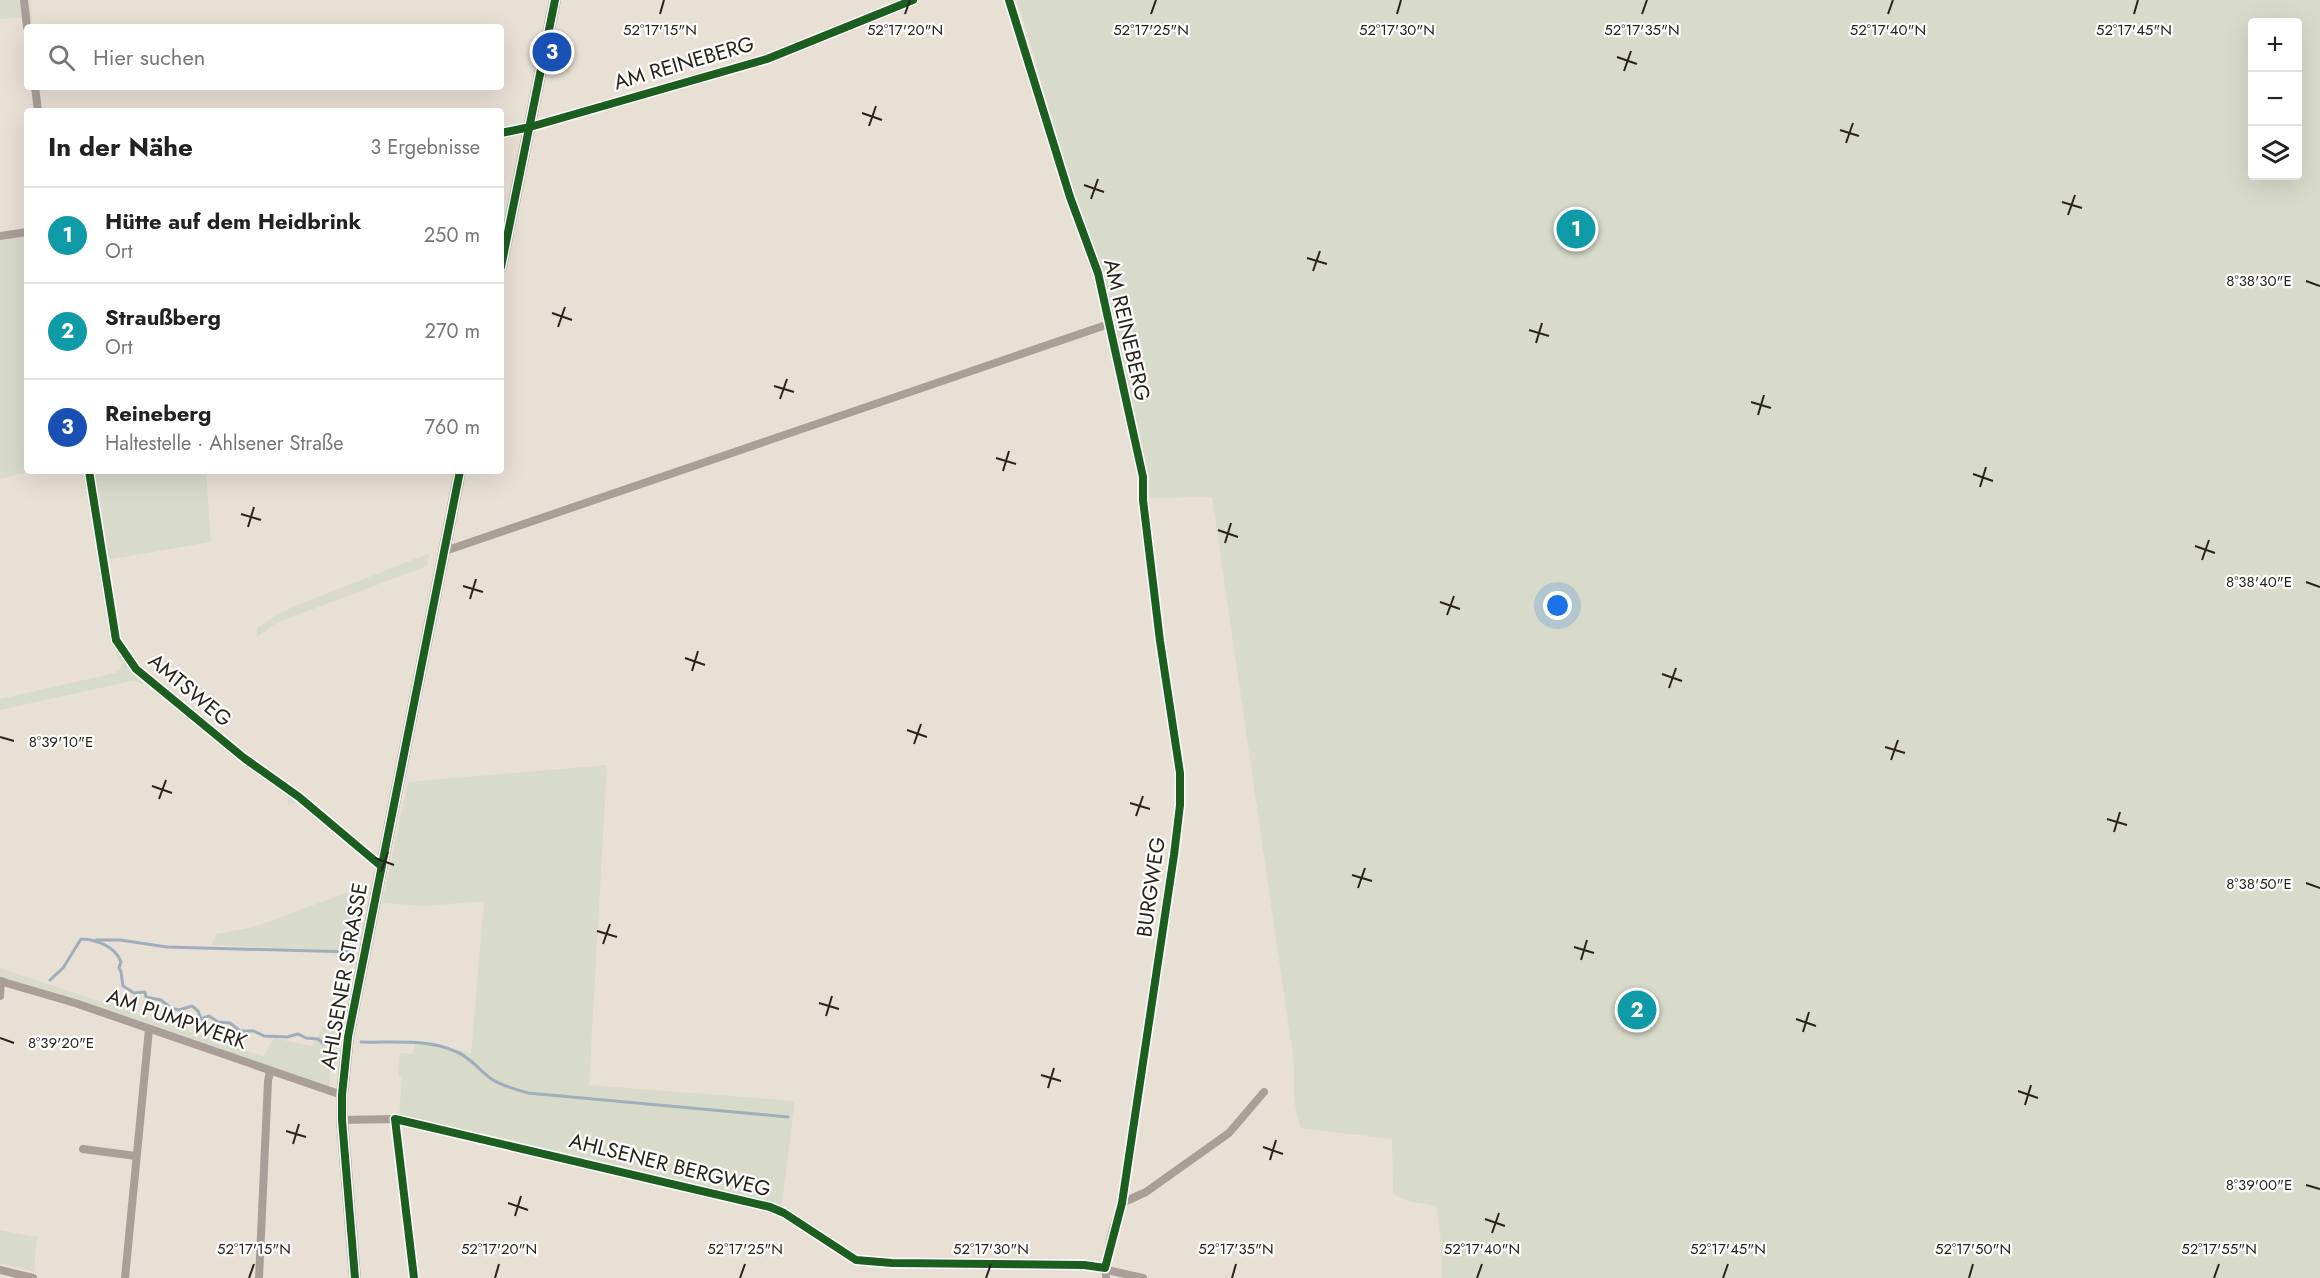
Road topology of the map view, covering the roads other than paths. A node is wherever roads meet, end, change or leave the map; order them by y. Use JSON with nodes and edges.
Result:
{"nodes":[{"id":1,"x":24,"y":0,"type":"edge"},
{"id":2,"x":555,"y":0,"type":"edge"},
{"id":3,"x":913,"y":0,"type":"edge"},
{"id":4,"x":1010,"y":0,"type":"edge"},
{"id":5,"x":27,"y":24,"type":"edge"},
{"id":6,"x":34,"y":90,"type":"edge"},
{"id":7,"x":38,"y":108,"type":"edge"},
{"id":8,"x":530,"y":127,"type":"junction"},
{"id":9,"x":504,"y":132,"type":"edge"},
{"id":10,"x":24,"y":232,"type":"edge"},
{"id":11,"x":0,"y":236,"type":"edge"},
{"id":12,"x":504,"y":253,"type":"edge"},
{"id":13,"x":1109,"y":324,"type":"junction"},
{"id":14,"x":89,"y":474,"type":"edge"},
{"id":15,"x":459,"y":474,"type":"edge"},
{"id":16,"x":1143,"y":500,"type":"joint"},
{"id":17,"x":444,"y":551,"type":"junction"},
{"id":18,"x":381,"y":866,"type":"junction"},
{"id":19,"x":1,"y":981,"type":"edge"},
{"id":20,"x":0,"y":996,"type":"edge"},
{"id":21,"x":148,"y":1029,"type":"junction"},
{"id":22,"x":270,"y":1071,"type":"junction"},
{"id":23,"x":1264,"y":1092,"type":"dead end"},
{"id":24,"x":342,"y":1095,"type":"junction"},
{"id":25,"x":395,"y":1119,"type":"junction"},
{"id":26,"x":342,"y":1120,"type":"junction"},
{"id":27,"x":83,"y":1149,"type":"dead end"},
{"id":28,"x":136,"y":1156,"type":"junction"},
{"id":29,"x":1122,"y":1203,"type":"junction"},
{"id":30,"x":1105,"y":1268,"type":"junction"},
{"id":31,"x":0,"y":1270,"type":"edge"},
{"id":32,"x":31,"y":1278,"type":"edge"},
{"id":33,"x":124,"y":1278,"type":"edge"},
{"id":34,"x":260,"y":1278,"type":"edge"},
{"id":35,"x":355,"y":1278,"type":"edge"},
{"id":36,"x":414,"y":1278,"type":"edge"},
{"id":37,"x":1106,"y":1278,"type":"edge"},
{"id":38,"x":1143,"y":1278,"type":"edge"}],
"edges":[{"from":1,"to":5,"type":"street"},
{"from":2,"to":8,"type":"main road"},
{"from":3,"to":8,"type":"street","name":"AM REINEBERG"},
{"from":4,"to":13,"type":"street","name":"AM REINEBERG"},
{"from":6,"to":7,"type":"street"},
{"from":8,"to":9,"type":"street","name":"AM REINEBERG"},
{"from":8,"to":12,"type":"main road"},
{"from":10,"to":11,"type":"street"},
{"from":13,"to":16,"type":"street","name":"AM REINEBERG"},
{"from":13,"to":17,"type":"street"},
{"from":14,"to":18,"type":"street","name":"AMTSWEG"},
{"from":15,"to":17,"type":"main road","name":"AHLSENER STRASSE"},
{"from":16,"to":29,"type":"street","name":"BURGWEG"},
{"from":17,"to":18,"type":"main road","name":"AHLSENER STRASSE"},
{"from":18,"to":24,"type":"main road","name":"AHLSENER STRASSE"},
{"from":19,"to":20,"type":"street"},
{"from":19,"to":21,"type":"street","name":"AM PUMPWERK"},
{"from":21,"to":22,"type":"street","name":"AM PUMPWERK"},
{"from":21,"to":28,"type":"street"},
{"from":22,"to":24,"type":"street","name":"AM PUMPWERK"},
{"from":22,"to":34,"type":"street"},
{"from":23,"to":29,"type":"street"},
{"from":24,"to":26,"type":"main road","name":"AHLSENER STRASSE"},
{"from":25,"to":26,"type":"street","name":"AHLSENER BERGWEG"},
{"from":25,"to":30,"type":"street","name":"AHLSENER BERGWEG"},
{"from":25,"to":36,"type":"street"},
{"from":26,"to":35,"type":"main road","name":"AHLSENER STRASSE"},
{"from":27,"to":28,"type":"street"},
{"from":28,"to":33,"type":"street"},
{"from":29,"to":30,"type":"street","name":"BURGWEG"},
{"from":30,"to":37,"type":"street","name":"BURGWEG"},
{"from":30,"to":38,"type":"street","name":"AHLSENER BERGWEG"},
{"from":31,"to":32,"type":"street"}]}
